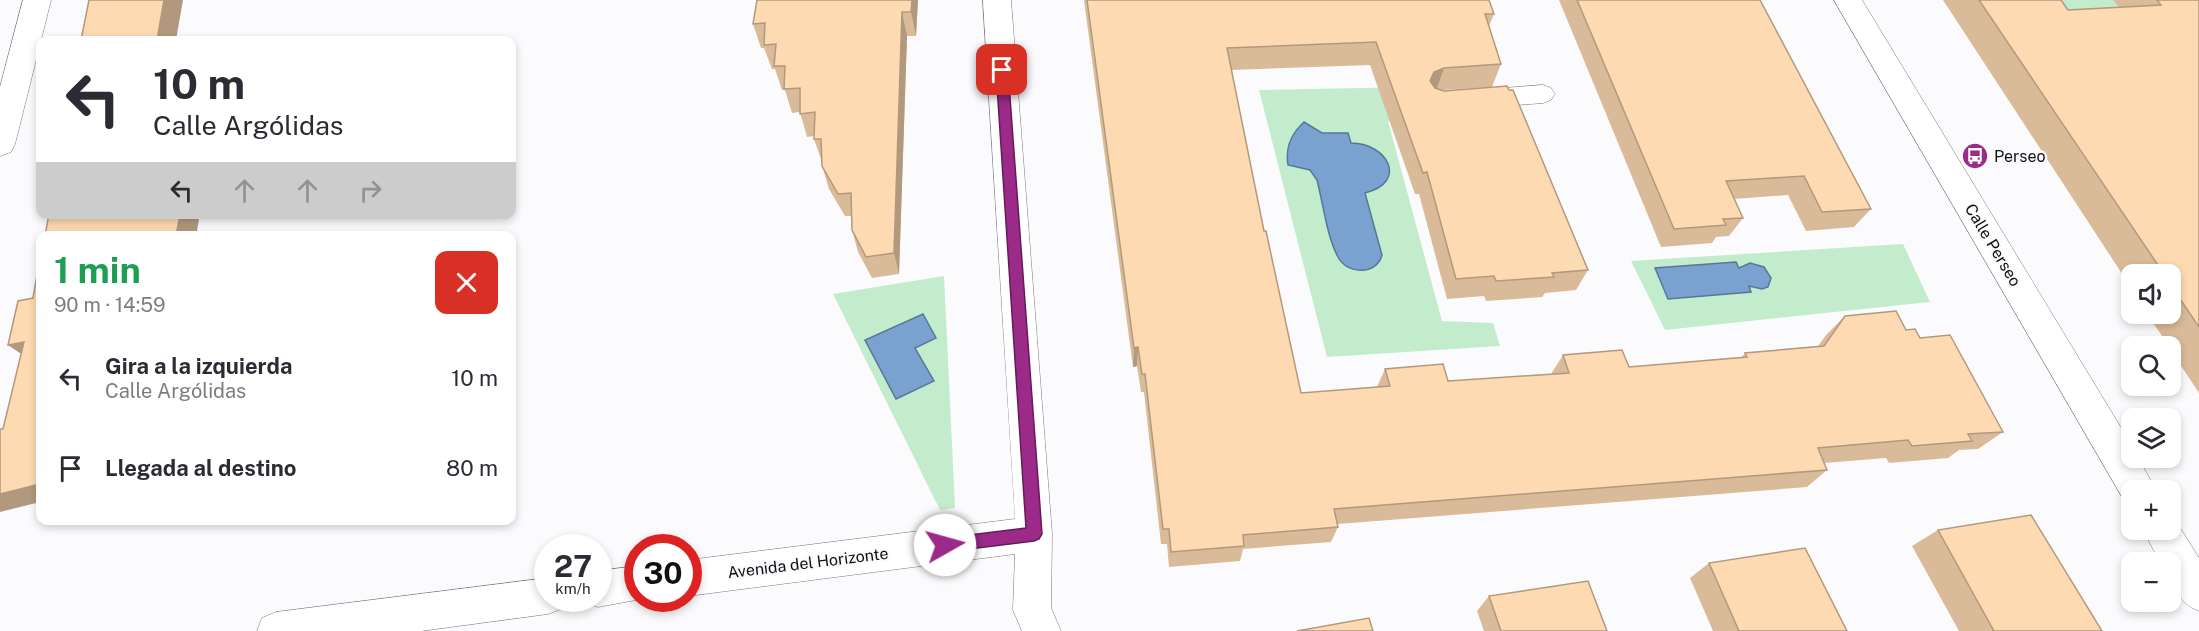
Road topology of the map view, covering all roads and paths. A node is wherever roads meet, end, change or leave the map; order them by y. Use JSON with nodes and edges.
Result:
{"nodes":[{"id":1,"x":37,"y":0,"type":"edge"},
{"id":2,"x":997,"y":0,"type":"edge"},
{"id":3,"x":1848,"y":0,"type":"edge"},
{"id":4,"x":1543,"y":94,"type":"dead end"},
{"id":5,"x":1460,"y":100,"type":"edge"},
{"id":6,"x":0,"y":144,"type":"edge"},
{"id":7,"x":2132,"y":480,"type":"edge"},
{"id":8,"x":1034,"y":534,"type":"junction"},
{"id":9,"x":2167,"y":540,"type":"edge"},
{"id":10,"x":702,"y":576,"type":"edge"},
{"id":11,"x":2199,"y":593,"type":"edge"},
{"id":12,"x":534,"y":600,"type":"edge"},
{"id":13,"x":461,"y":619,"type":"edge"},
{"id":14,"x":276,"y":631,"type":"edge"},
{"id":15,"x":1042,"y":631,"type":"edge"}],
"edges":[{"from":1,"to":6,"type":"street"},
{"from":2,"to":8,"type":"street"},
{"from":3,"to":7,"type":"street","name":"Calle Perseo"},
{"from":4,"to":5,"type":"lane"},
{"from":8,"to":10,"type":"street","name":"Avenida del Horizonte"},
{"from":8,"to":15,"type":"street"},
{"from":9,"to":11,"type":"street"},
{"from":12,"to":13,"type":"street"},
{"from":13,"to":14,"type":"street"}]}
